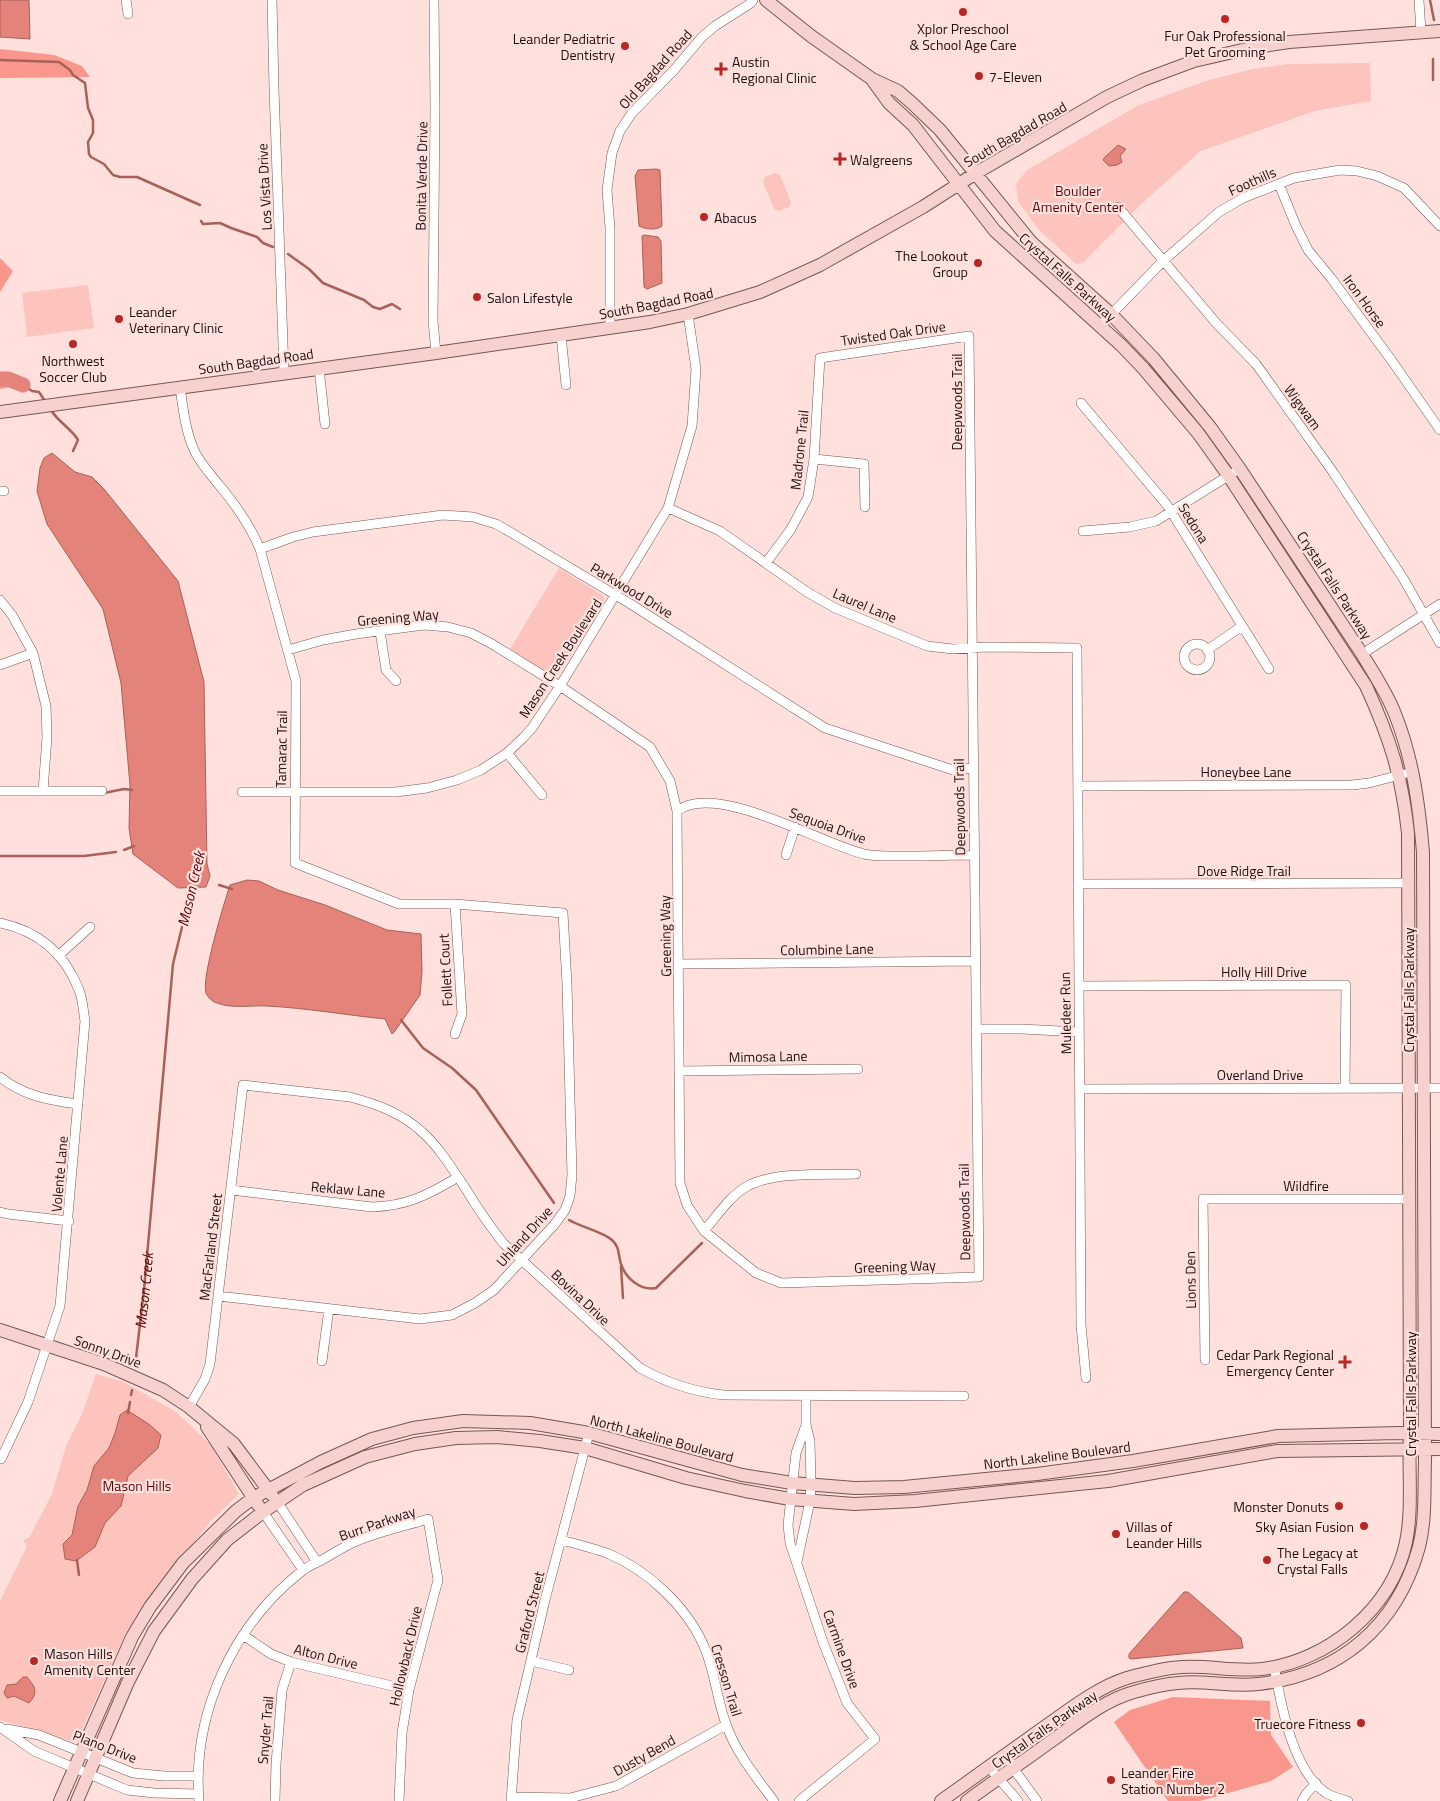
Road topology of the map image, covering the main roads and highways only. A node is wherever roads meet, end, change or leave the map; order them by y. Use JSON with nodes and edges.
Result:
{"nodes":[{"id":1,"x":766,"y":0,"type":"edge"},
{"id":2,"x":1440,"y":31,"type":"edge"},
{"id":3,"x":872,"y":79,"type":"junction"},
{"id":4,"x":976,"y":173,"type":"junction"},
{"id":5,"x":959,"y":184,"type":"junction"},
{"id":6,"x":1031,"y":242,"type":"junction"},
{"id":7,"x":1021,"y":254,"type":"junction"},
{"id":8,"x":0,"y":412,"type":"edge"},
{"id":9,"x":0,"y":1330,"type":"edge"},
{"id":10,"x":194,"y":1411,"type":"junction"},
{"id":11,"x":1410,"y":1433,"type":"junction"},
{"id":12,"x":1425,"y":1433,"type":"junction"},
{"id":13,"x":1440,"y":1434,"type":"edge"},
{"id":14,"x":1409,"y":1449,"type":"junction"},
{"id":15,"x":1425,"y":1449,"type":"junction"},
{"id":16,"x":1440,"y":1449,"type":"edge"},
{"id":17,"x":268,"y":1489,"type":"junction"},
{"id":18,"x":253,"y":1498,"type":"junction"},
{"id":19,"x":278,"y":1503,"type":"junction"},
{"id":20,"x":263,"y":1512,"type":"junction"},
{"id":21,"x":60,"y":1801,"type":"edge"},
{"id":22,"x":77,"y":1801,"type":"edge"},
{"id":23,"x":942,"y":1801,"type":"edge"},
{"id":24,"x":967,"y":1801,"type":"edge"}],
"edges":[{"from":1,"to":3,"type":"main road","name":"Crystal Falls Parkway"},
{"from":2,"to":4,"type":"main road","name":"South Bagdad Road"},
{"from":3,"to":4,"type":"main road","name":"Crystal Falls Parkway"},
{"from":3,"to":5,"type":"main road","name":"Crystal Falls Parkway"},
{"from":4,"to":5,"type":"main road","name":"South Bagdad Road"},
{"from":4,"to":6,"type":"main road","name":"Crystal Falls Parkway"},
{"from":5,"to":7,"type":"main road","name":"Crystal Falls Parkway"},
{"from":5,"to":8,"type":"main road","name":"South Bagdad Road"},
{"from":6,"to":7,"type":"main road"},
{"from":6,"to":12,"type":"main road","name":"Crystal Falls Parkway"},
{"from":7,"to":11,"type":"main road","name":"Crystal Falls Parkway"},
{"from":9,"to":10,"type":"main road","name":"Sonny Drive"},
{"from":10,"to":17,"type":"main road","name":"Sonny Drive"},
{"from":10,"to":18,"type":"main road","name":"Sonny Drive"},
{"from":11,"to":12,"type":"main road","name":"North Lakeline Boulevard"},
{"from":11,"to":14,"type":"main road","name":"Crystal Falls Parkway"},
{"from":11,"to":17,"type":"main road","name":"North Lakeline Boulevard"},
{"from":12,"to":13,"type":"main road","name":"North Lakeline Boulevard"},
{"from":12,"to":15,"type":"main road","name":"Crystal Falls Parkway"},
{"from":14,"to":15,"type":"main road"},
{"from":14,"to":19,"type":"main road"},
{"from":14,"to":23,"type":"main road","name":"Crystal Falls Parkway"},
{"from":15,"to":16,"type":"main road"},
{"from":15,"to":24,"type":"main road","name":"Crystal Falls Parkway"},
{"from":17,"to":18,"type":"main road","name":"North Lakeline Boulevard"},
{"from":17,"to":19,"type":"main road","name":"Sonny Drive"},
{"from":18,"to":20,"type":"main road","name":"Sonny Drive"},
{"from":18,"to":21,"type":"main road","name":"North Lakeline Boulevard"},
{"from":19,"to":20,"type":"main road"},
{"from":20,"to":22,"type":"main road"}]}
